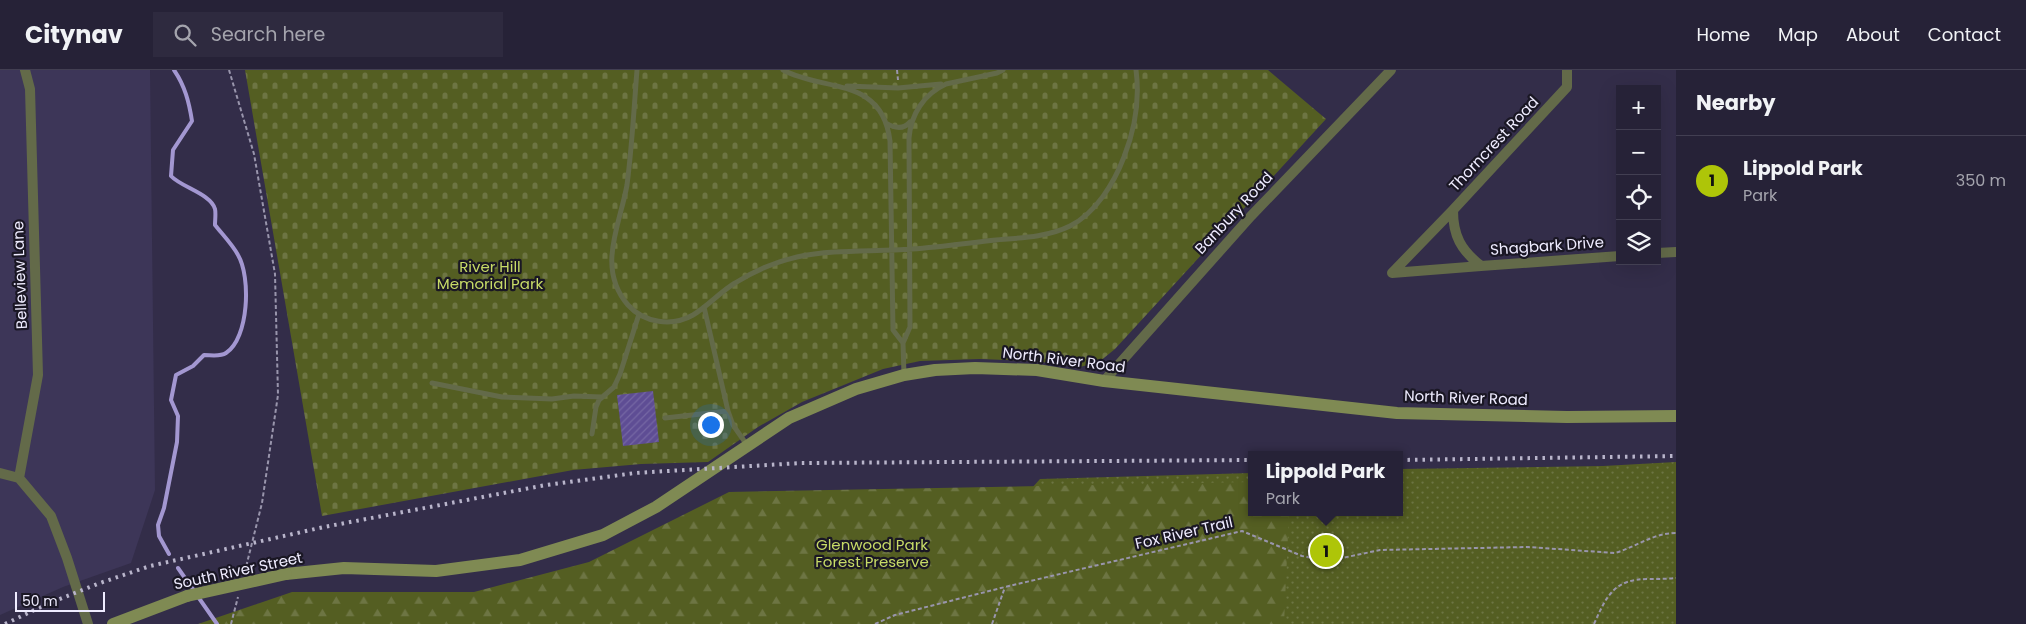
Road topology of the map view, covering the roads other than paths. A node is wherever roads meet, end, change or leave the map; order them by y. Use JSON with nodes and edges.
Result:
{"nodes":[{"id":1,"x":25,"y":70,"type":"edge"},
{"id":2,"x":637,"y":70,"type":"edge"},
{"id":3,"x":783,"y":70,"type":"edge"},
{"id":4,"x":1003,"y":70,"type":"edge"},
{"id":5,"x":1136,"y":70,"type":"edge"},
{"id":6,"x":1391,"y":70,"type":"edge"},
{"id":7,"x":1567,"y":70,"type":"edge"},
{"id":8,"x":946,"y":84,"type":"junction"},
{"id":9,"x":839,"y":85,"type":"junction"},
{"id":10,"x":912,"y":120,"type":"junction"},
{"id":11,"x":886,"y":123,"type":"junction"},
{"id":12,"x":1453,"y":210,"type":"junction"},
{"id":13,"x":1459,"y":241,"type":"joint"},
{"id":14,"x":892,"y":249,"type":"junction"},
{"id":15,"x":910,"y":249,"type":"junction"},
{"id":16,"x":1676,"y":252,"type":"edge"},
{"id":17,"x":1661,"y":253,"type":"edge"},
{"id":18,"x":1616,"y":256,"type":"edge"},
{"id":19,"x":1481,"y":266,"type":"junction"},
{"id":20,"x":704,"y":307,"type":"junction"},
{"id":21,"x":639,"y":314,"type":"junction"},
{"id":22,"x":903,"y":343,"type":"junction"},
{"id":23,"x":904,"y":375,"type":"junction"},
{"id":24,"x":1104,"y":381,"type":"junction"},
{"id":25,"x":432,"y":383,"type":"dead end"},
{"id":26,"x":602,"y":397,"type":"junction"},
{"id":27,"x":728,"y":411,"type":"junction"},
{"id":28,"x":1676,"y":416,"type":"edge"},
{"id":29,"x":665,"y":418,"type":"dead end"},
{"id":30,"x":592,"y":434,"type":"dead end"},
{"id":31,"x":748,"y":446,"type":"junction"},
{"id":32,"x":0,"y":473,"type":"edge"},
{"id":33,"x":19,"y":478,"type":"junction"},
{"id":34,"x":344,"y":568,"type":"joint"},
{"id":35,"x":88,"y":624,"type":"edge"},
{"id":36,"x":113,"y":624,"type":"edge"}],
"edges":[{"from":1,"to":33,"type":"street","name":"Belleview Lane"},
{"from":2,"to":21,"type":"lane"},
{"from":3,"to":9,"type":"lane"},
{"from":4,"to":8,"type":"lane"},
{"from":5,"to":15,"type":"lane"},
{"from":6,"to":24,"type":"street","name":"Banbury Road"},
{"from":7,"to":12,"type":"street","name":"Thorncrest Road"},
{"from":8,"to":9,"type":"lane"},
{"from":8,"to":10,"type":"lane"},
{"from":9,"to":11,"type":"lane"},
{"from":10,"to":11,"type":"lane"},
{"from":10,"to":15,"type":"lane"},
{"from":11,"to":14,"type":"lane"},
{"from":12,"to":13,"type":"street","name":"Thorncrest Road"},
{"from":12,"to":19,"type":"street"},
{"from":13,"to":19,"type":"street","name":"Shagbark Drive"},
{"from":14,"to":15,"type":"lane"},
{"from":14,"to":20,"type":"lane"},
{"from":14,"to":22,"type":"lane"},
{"from":15,"to":22,"type":"lane"},
{"from":16,"to":17,"type":"street"},
{"from":18,"to":19,"type":"street","name":"Shagbark Drive"},
{"from":20,"to":21,"type":"lane"},
{"from":20,"to":27,"type":"lane"},
{"from":21,"to":26,"type":"lane"},
{"from":22,"to":23,"type":"lane"},
{"from":23,"to":24,"type":"main road","name":"North River Road"},
{"from":23,"to":31,"type":"main road","name":"North River Road"},
{"from":24,"to":28,"type":"main road","name":"North River Road"},
{"from":25,"to":26,"type":"lane"},
{"from":26,"to":30,"type":"lane"},
{"from":27,"to":29,"type":"lane"},
{"from":27,"to":31,"type":"lane"},
{"from":31,"to":34,"type":"main road","name":"North River Road"},
{"from":32,"to":33,"type":"street"},
{"from":33,"to":35,"type":"street"},
{"from":34,"to":36,"type":"main road","name":"South River Street","bridge":true}]}
